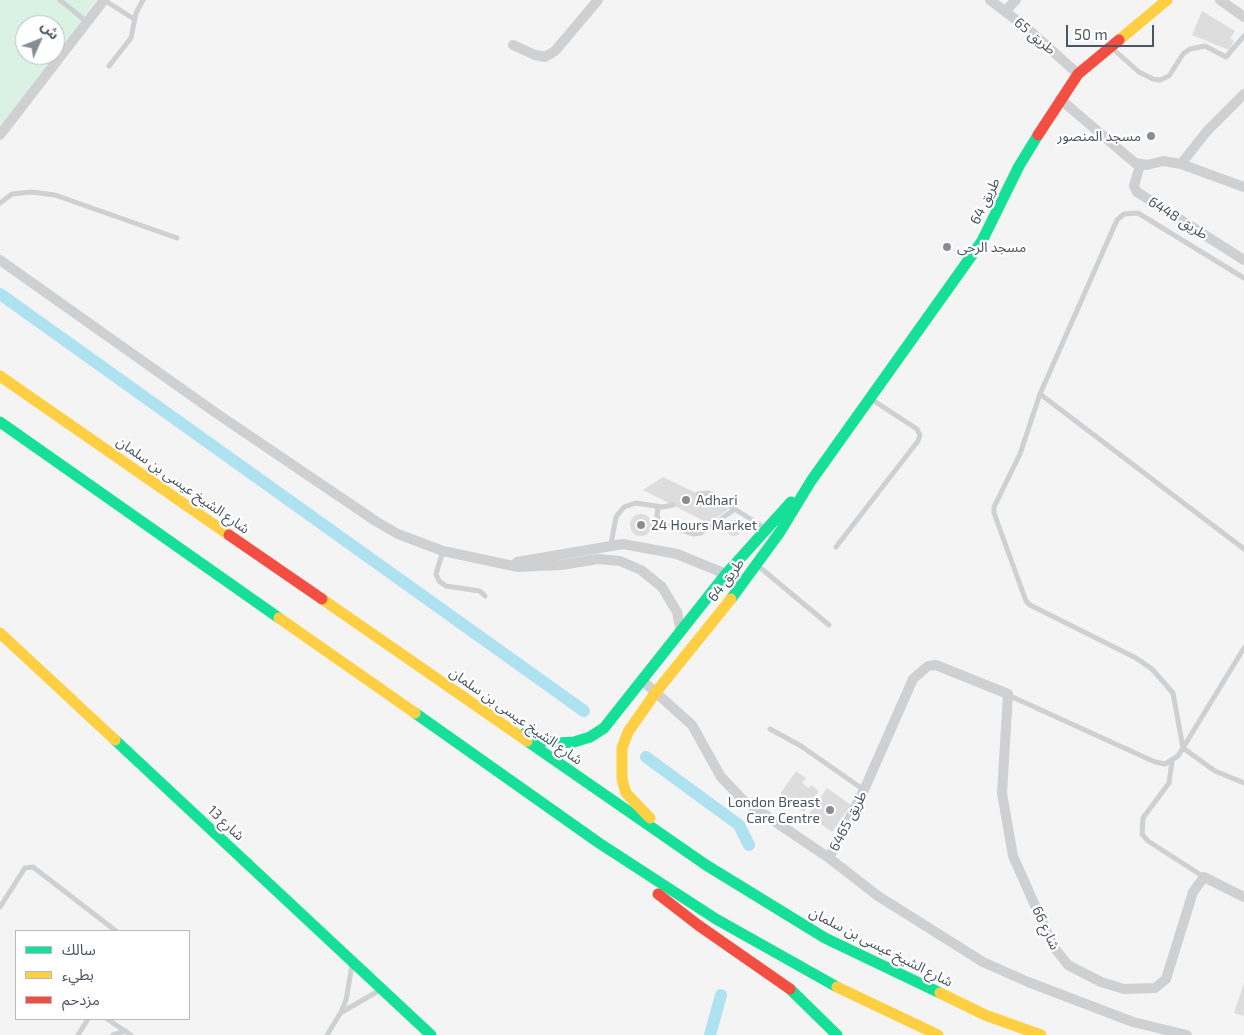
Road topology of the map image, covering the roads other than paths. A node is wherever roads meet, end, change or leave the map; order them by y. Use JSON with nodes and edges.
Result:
{"nodes":[{"id":1,"x":60,"y":0,"type":"edge"},
{"id":2,"x":104,"y":0,"type":"edge"},
{"id":3,"x":143,"y":0,"type":"edge"},
{"id":4,"x":598,"y":0,"type":"edge"},
{"id":5,"x":990,"y":0,"type":"edge"},
{"id":6,"x":1016,"y":0,"type":"edge"},
{"id":7,"x":1167,"y":0,"type":"edge"},
{"id":8,"x":1220,"y":0,"type":"edge"},
{"id":9,"x":1005,"y":11,"type":"junction"},
{"id":10,"x":1244,"y":17,"type":"edge"},
{"id":11,"x":134,"y":19,"type":"junction"},
{"id":12,"x":86,"y":22,"type":"junction"},
{"id":13,"x":1244,"y":36,"type":"edge"},
{"id":14,"x":513,"y":46,"type":"dead end"},
{"id":15,"x":1111,"y":48,"type":"junction"},
{"id":16,"x":109,"y":66,"type":"dead end"},
{"id":17,"x":1078,"y":74,"type":"junction"},
{"id":18,"x":1244,"y":94,"type":"edge"},
{"id":19,"x":1060,"y":99,"type":"junction"},
{"id":20,"x":0,"y":134,"type":"edge"},
{"id":21,"x":1180,"y":164,"type":"junction"},
{"id":22,"x":1140,"y":165,"type":"junction"},
{"id":23,"x":1244,"y":187,"type":"edge"},
{"id":24,"x":0,"y":203,"type":"edge"},
{"id":25,"x":177,"y":238,"type":"dead end"},
{"id":26,"x":0,"y":260,"type":"edge"},
{"id":27,"x":1244,"y":260,"type":"edge"},
{"id":28,"x":1244,"y":278,"type":"edge"},
{"id":29,"x":0,"y":376,"type":"edge"},
{"id":30,"x":1040,"y":394,"type":"junction"},
{"id":31,"x":871,"y":398,"type":"junction"},
{"id":32,"x":0,"y":422,"type":"edge"},
{"id":33,"x":811,"y":482,"type":"junction"},
{"id":34,"x":698,"y":494,"type":"dead end"},
{"id":35,"x":658,"y":506,"type":"junction"},
{"id":36,"x":673,"y":506,"type":"dead end"},
{"id":37,"x":735,"y":509,"type":"junction"},
{"id":38,"x":766,"y":528,"type":"junction"},
{"id":39,"x":611,"y":544,"type":"junction"},
{"id":40,"x":836,"y":547,"type":"dead end"},
{"id":41,"x":1244,"y":549,"type":"edge"},
{"id":42,"x":443,"y":551,"type":"junction"},
{"id":43,"x":609,"y":559,"type":"junction"},
{"id":44,"x":506,"y":564,"type":"junction"},
{"id":45,"x":756,"y":564,"type":"junction"},
{"id":46,"x":726,"y":574,"type":"junction"},
{"id":47,"x":742,"y":584,"type":"junction"},
{"id":48,"x":485,"y":596,"type":"dead end"},
{"id":49,"x":829,"y":625,"type":"dead end"},
{"id":50,"x":681,"y":632,"type":"junction"},
{"id":51,"x":0,"y":633,"type":"edge"},
{"id":52,"x":1244,"y":648,"type":"edge"},
{"id":53,"x":643,"y":681,"type":"junction"},
{"id":54,"x":656,"y":692,"type":"junction"},
{"id":55,"x":1007,"y":700,"type":"junction"},
{"id":56,"x":490,"y":716,"type":"junction"},
{"id":57,"x":770,"y":729,"type":"dead end"},
{"id":58,"x":1182,"y":748,"type":"junction"},
{"id":59,"x":1172,"y":762,"type":"junction"},
{"id":60,"x":1244,"y":783,"type":"edge"},
{"id":61,"x":864,"y":790,"type":"junction"},
{"id":62,"x":599,"y":843,"type":"junction"},
{"id":63,"x":828,"y":858,"type":"junction"},
{"id":64,"x":706,"y":866,"type":"junction"},
{"id":65,"x":1204,"y":877,"type":"junction"},
{"id":66,"x":1244,"y":897,"type":"edge"},
{"id":67,"x":0,"y":907,"type":"edge"},
{"id":68,"x":115,"y":930,"type":"edge"},
{"id":69,"x":353,"y":962,"type":"junction"},
{"id":70,"x":382,"y":989,"type":"junction"},
{"id":71,"x":341,"y":1012,"type":"junction"},
{"id":72,"x":87,"y":1020,"type":"edge"},
{"id":73,"x":108,"y":1020,"type":"edge"},
{"id":74,"x":126,"y":1031,"type":"junction"},
{"id":75,"x":78,"y":1035,"type":"edge"},
{"id":76,"x":113,"y":1035,"type":"edge"},
{"id":77,"x":131,"y":1035,"type":"edge"},
{"id":78,"x":328,"y":1035,"type":"edge"},
{"id":79,"x":431,"y":1035,"type":"edge"},
{"id":80,"x":837,"y":1035,"type":"edge"},
{"id":81,"x":938,"y":1035,"type":"edge"},
{"id":82,"x":1041,"y":1035,"type":"edge"},
{"id":83,"x":1187,"y":1035,"type":"edge"}],
"edges":[{"from":1,"to":12,"type":"lane"},
{"from":2,"to":11,"type":"lane"},
{"from":2,"to":12,"type":"street"},
{"from":3,"to":11,"type":"lane"},
{"from":4,"to":14,"type":"street"},
{"from":5,"to":9,"type":"street","name":"طريق 65"},
{"from":6,"to":9,"type":"street"},
{"from":7,"to":15,"type":"main road","name":"طريق 64"},
{"from":8,"to":10,"type":"street"},
{"from":9,"to":17,"type":"street","name":"طريق 65"},
{"from":11,"to":16,"type":"lane"},
{"from":12,"to":20,"type":"street"},
{"from":13,"to":15,"type":"lane"},
{"from":15,"to":17,"type":"main road","name":"طريق 64"},
{"from":17,"to":19,"type":"main road","name":"طريق 64"},
{"from":18,"to":21,"type":"street"},
{"from":19,"to":22,"type":"street"},
{"from":19,"to":31,"type":"main road","name":"طريق 64"},
{"from":21,"to":22,"type":"street"},
{"from":21,"to":23,"type":"street"},
{"from":22,"to":27,"type":"street","name":"طريق 6448"},
{"from":24,"to":25,"type":"lane"},
{"from":26,"to":42,"type":"street"},
{"from":28,"to":30,"type":"lane"},
{"from":29,"to":56,"type":"main road","name":"شارع الشيخ عيسى بن سلمان"},
{"from":30,"to":41,"type":"lane"},
{"from":30,"to":58,"type":"lane"},
{"from":31,"to":33,"type":"main road","name":"طريق 64"},
{"from":31,"to":40,"type":"lane"},
{"from":32,"to":62,"type":"main road"},
{"from":33,"to":38,"type":"main road","name":"طريق 64"},
{"from":33,"to":45,"type":"main road","name":"طريق 64"},
{"from":34,"to":37,"type":"lane"},
{"from":35,"to":36,"type":"lane"},
{"from":35,"to":37,"type":"lane"},
{"from":35,"to":39,"type":"lane"},
{"from":37,"to":38,"type":"lane"},
{"from":38,"to":46,"type":"main road","name":"طريق 64"},
{"from":39,"to":43,"type":"street"},
{"from":39,"to":44,"type":"street"},
{"from":39,"to":46,"type":"street"},
{"from":42,"to":44,"type":"street"},
{"from":42,"to":48,"type":"lane"},
{"from":43,"to":44,"type":"street"},
{"from":43,"to":50,"type":"street"},
{"from":45,"to":47,"type":"main road","name":"طريق 64"},
{"from":45,"to":49,"type":"lane"},
{"from":46,"to":47,"type":"main road"},
{"from":46,"to":50,"type":"main road","name":"طريق 64"},
{"from":47,"to":54,"type":"main road","name":"طريق 64"},
{"from":50,"to":53,"type":"main road","name":"طريق 64"},
{"from":51,"to":69,"type":"main road","name":"شارع 13"},
{"from":52,"to":58,"type":"lane"},
{"from":53,"to":54,"type":"street","name":"طريق 6465"},
{"from":53,"to":56,"type":"main road","name":"طريق 64"},
{"from":54,"to":63,"type":"street","name":"طريق 6465"},
{"from":54,"to":64,"type":"main road","name":"طريق 64"},
{"from":55,"to":59,"type":"lane"},
{"from":55,"to":61,"type":"street","name":"طريق 6465"},
{"from":55,"to":65,"type":"street","name":"شارع 66"},
{"from":56,"to":64,"type":"main road","name":"شارع الشيخ عيسى بن سلمان"},
{"from":57,"to":61,"type":"lane"},
{"from":58,"to":59,"type":"lane"},
{"from":58,"to":60,"type":"lane"},
{"from":59,"to":65,"type":"lane"},
{"from":61,"to":63,"type":"street","name":"طريق 6465"},
{"from":62,"to":80,"type":"main road"},
{"from":62,"to":81,"type":"main road"},
{"from":63,"to":83,"type":"street"},
{"from":64,"to":82,"type":"main road","name":"شارع الشيخ عيسى بن سلمان"},
{"from":65,"to":66,"type":"street"},
{"from":67,"to":68,"type":"lane"},
{"from":69,"to":70,"type":"main road","name":"شارع 13"},
{"from":69,"to":71,"type":"lane"},
{"from":70,"to":71,"type":"lane"},
{"from":70,"to":79,"type":"main road","name":"شارع 13"},
{"from":71,"to":78,"type":"lane"},
{"from":72,"to":75,"type":"lane"},
{"from":73,"to":74,"type":"lane"},
{"from":74,"to":76,"type":"lane"},
{"from":74,"to":77,"type":"lane"}]}
